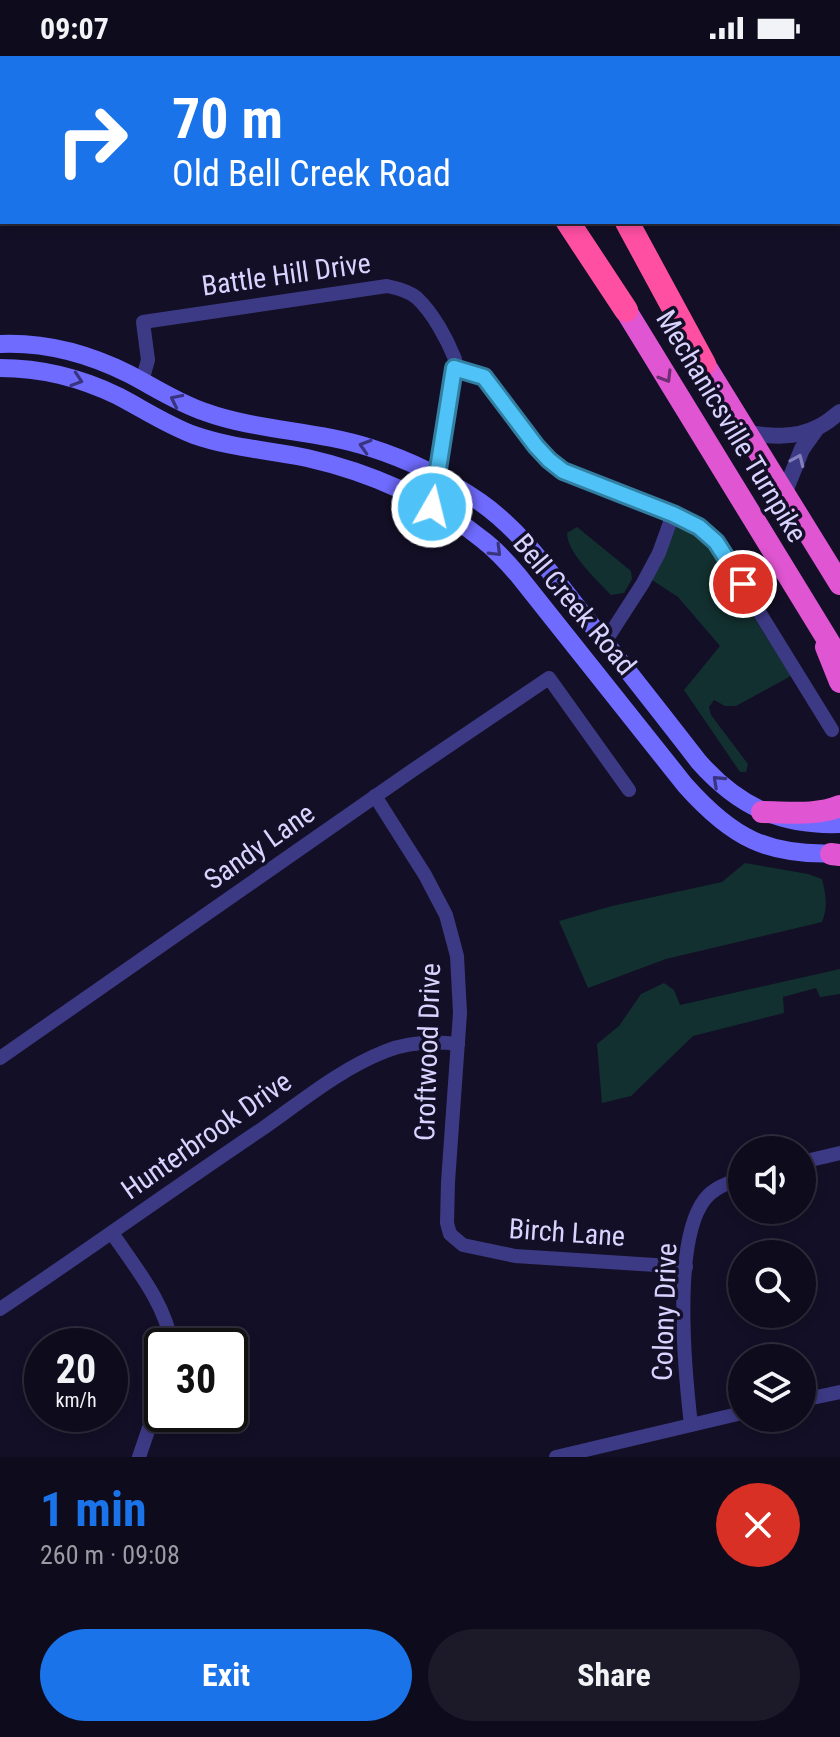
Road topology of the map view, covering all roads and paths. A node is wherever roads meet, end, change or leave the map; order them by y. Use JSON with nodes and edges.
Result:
{"nodes":[{"id":1,"x":569,"y":224,"type":"edge"},
{"id":2,"x":576,"y":224,"type":"edge"},
{"id":3,"x":618,"y":224,"type":"edge"},
{"id":4,"x":628,"y":224,"type":"edge"},
{"id":5,"x":626,"y":310,"type":"junction"},
{"id":6,"x":0,"y":344,"type":"edge"},
{"id":7,"x":704,"y":364,"type":"junction"},
{"id":8,"x":0,"y":368,"type":"edge"},
{"id":9,"x":454,"y":368,"type":"junction"},
{"id":10,"x":142,"y":381,"type":"junction"},
{"id":11,"x":840,"y":412,"type":"edge"},
{"id":12,"x":817,"y":428,"type":"junction"},
{"id":13,"x":746,"y":433,"type":"junction"},
{"id":14,"x":437,"y":476,"type":"junction"},
{"id":15,"x":784,"y":494,"type":"junction"},
{"id":16,"x":432,"y":507,"type":"junction"},
{"id":17,"x":673,"y":514,"type":"junction"},
{"id":18,"x":840,"y":584,"type":"edge"},
{"id":19,"x":815,"y":619,"type":"junction"},
{"id":20,"x":605,"y":642,"type":"junction"},
{"id":21,"x":840,"y":660,"type":"edge"},
{"id":22,"x":840,"y":682,"type":"edge"},
{"id":23,"x":832,"y":730,"type":"dead end"},
{"id":24,"x":629,"y":790,"type":"dead end"},
{"id":25,"x":375,"y":796,"type":"junction"},
{"id":26,"x":840,"y":806,"type":"edge"},
{"id":27,"x":762,"y":812,"type":"junction"},
{"id":28,"x":840,"y":824,"type":"edge"},
{"id":29,"x":837,"y":854,"type":"edge"},
{"id":30,"x":458,"y":1044,"type":"junction"},
{"id":31,"x":0,"y":1058,"type":"edge"},
{"id":32,"x":840,"y":1153,"type":"edge"},
{"id":33,"x":816,"y":1159,"type":"edge"},
{"id":34,"x":728,"y":1182,"type":"edge"},
{"id":35,"x":112,"y":1233,"type":"junction"},
{"id":36,"x":450,"y":1234,"type":"joint"},
{"id":37,"x":686,"y":1267,"type":"junction"},
{"id":38,"x":0,"y":1309,"type":"edge"},
{"id":39,"x":168,"y":1328,"type":"edge"},
{"id":40,"x":840,"y":1392,"type":"edge"},
{"id":41,"x":816,"y":1397,"type":"edge"},
{"id":42,"x":728,"y":1416,"type":"edge"},
{"id":43,"x":691,"y":1425,"type":"junction"},
{"id":44,"x":148,"y":1432,"type":"edge"},
{"id":45,"x":139,"y":1457,"type":"edge"},
{"id":46,"x":556,"y":1457,"type":"edge"}],
"edges":[{"from":1,"to":5,"type":"highway"},
{"from":2,"to":5,"type":"highway","name":"Mechanicsville Turnpike"},
{"from":3,"to":7,"type":"highway","name":"Mechanicsville Turnpike"},
{"from":4,"to":7,"type":"highway"},
{"from":5,"to":19,"type":"highway","name":"Mechanicsville Turnpike","one_way":true},
{"from":6,"to":10,"type":"main road","name":"Bell Creek Road"},
{"from":7,"to":13,"type":"highway","name":"Mechanicsville Turnpike"},
{"from":8,"to":16,"type":"main road","name":"Bell Creek Road","one_way":true},
{"from":9,"to":10,"type":"street","name":"Battle Hill Drive"},
{"from":9,"to":14,"type":"street","name":"Battle Hill Drive"},
{"from":9,"to":17,"type":"street"},
{"from":14,"to":10,"type":"main road","name":"Bell Creek Road","one_way":true},
{"from":11,"to":12,"type":"street"},
{"from":12,"to":13,"type":"street"},
{"from":15,"to":12,"type":"street","one_way":true},
{"from":13,"to":15,"type":"highway","name":"Mechanicsville Turnpike"},
{"from":14,"to":16,"type":"street","name":"Battle Hill Drive"},
{"from":14,"to":20,"type":"main road","name":"Bell Creek Road"},
{"from":15,"to":18,"type":"highway","name":"Mechanicsville Turnpike"},
{"from":16,"to":29,"type":"main road","name":"Bell Creek Road","one_way":true},
{"from":17,"to":20,"type":"street"},
{"from":17,"to":23,"type":"street"},
{"from":19,"to":21,"type":"highway","name":"Mechanicsville Turnpike"},
{"from":19,"to":22,"type":"highway"},
{"from":27,"to":20,"type":"main road","name":"Bell Creek Road","one_way":true},
{"from":24,"to":25,"type":"street","name":"Sandy Lane"},
{"from":25,"to":30,"type":"street","name":"Croftwood Drive"},
{"from":25,"to":31,"type":"street","name":"Sandy Lane"},
{"from":26,"to":27,"type":"highway"},
{"from":27,"to":28,"type":"main road","name":"Bell Creek Road"},
{"from":30,"to":35,"type":"street","name":"Hunterbrook Drive"},
{"from":30,"to":36,"type":"street","name":"Croftwood Drive"},
{"from":32,"to":33,"type":"street"},
{"from":34,"to":37,"type":"street","name":"Colony Drive"},
{"from":35,"to":38,"type":"street","name":"Hunterbrook Drive"},
{"from":35,"to":39,"type":"street"},
{"from":36,"to":37,"type":"street","name":"Birch Lane"},
{"from":37,"to":43,"type":"street","name":"Colony Drive"},
{"from":40,"to":41,"type":"street"},
{"from":42,"to":43,"type":"street"},
{"from":43,"to":46,"type":"street"},
{"from":44,"to":45,"type":"street"}]}
